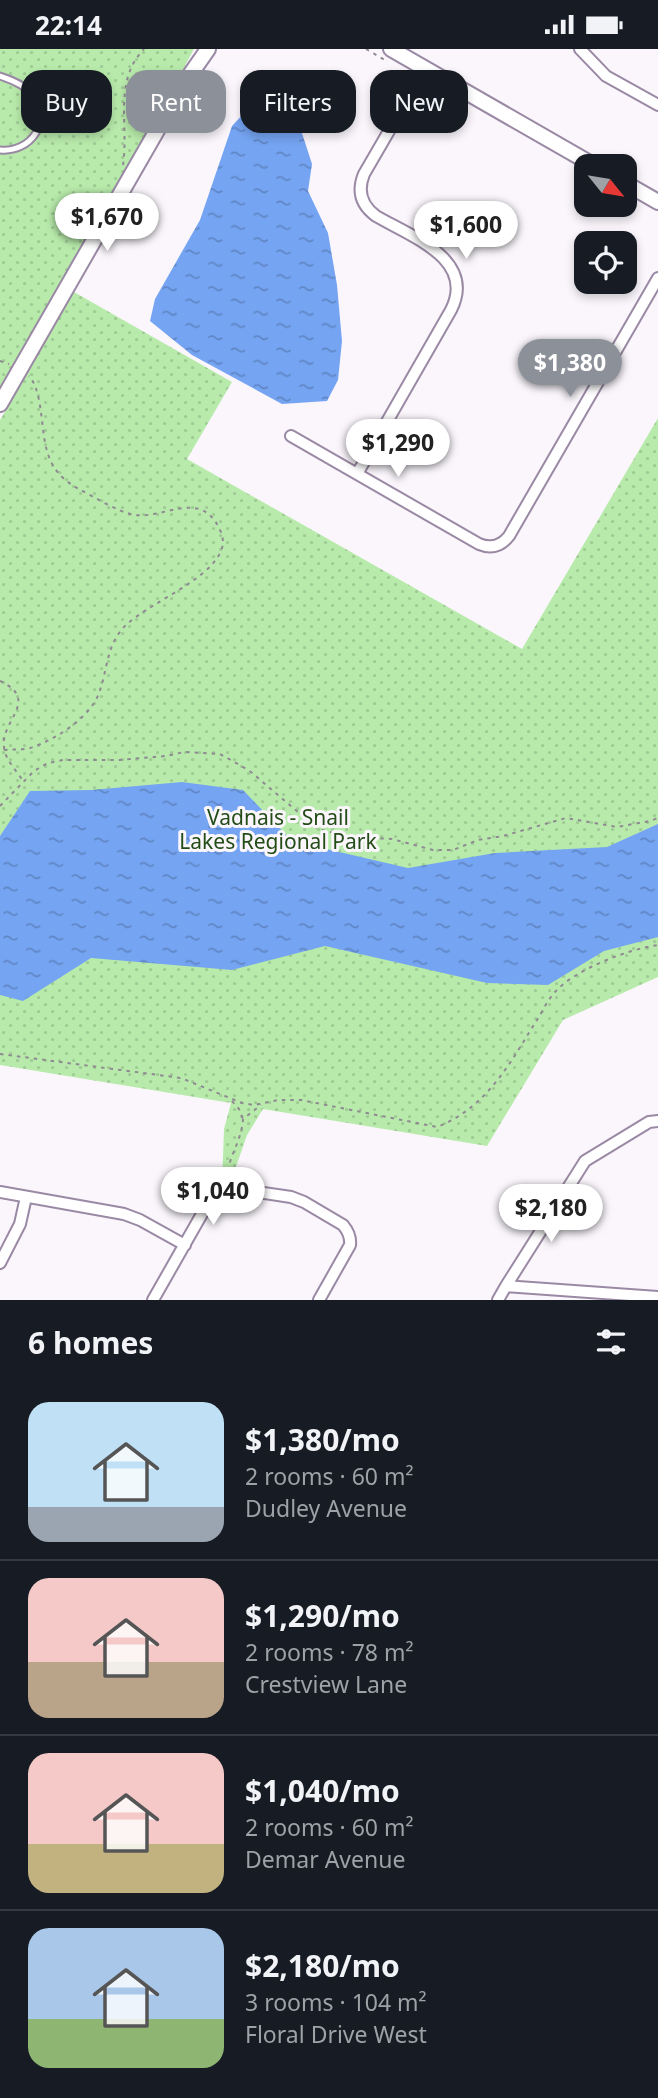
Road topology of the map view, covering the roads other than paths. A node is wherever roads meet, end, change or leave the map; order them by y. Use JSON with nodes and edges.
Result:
{"nodes":[{"id":1,"x":199,"y":49,"type":"edge"},
{"id":2,"x":208,"y":49,"type":"edge"},
{"id":3,"x":391,"y":49,"type":"edge"},
{"id":4,"x":580,"y":49,"type":"edge"},
{"id":5,"x":425,"y":69,"type":"junction"},
{"id":6,"x":190,"y":70,"type":"edge"},
{"id":7,"x":193,"y":70,"type":"edge"},
{"id":8,"x":0,"y":76,"type":"edge"},
{"id":9,"x":658,"y":105,"type":"edge"},
{"id":10,"x":155,"y":133,"type":"edge"},
{"id":11,"x":0,"y":151,"type":"edge"},
{"id":12,"x":574,"y":154,"type":"edge"},
{"id":13,"x":637,"y":190,"type":"edge"},
{"id":14,"x":658,"y":202,"type":"edge"},
{"id":15,"x":658,"y":278,"type":"edge"},
{"id":16,"x":0,"y":404,"type":"edge"},
{"id":17,"x":290,"y":436,"type":"dead end"},
{"id":18,"x":357,"y":474,"type":"junction"},
{"id":19,"x":658,"y":1121,"type":"edge"},
{"id":20,"x":0,"y":1192,"type":"edge"},
{"id":21,"x":26,"y":1197,"type":"junction"},
{"id":22,"x":185,"y":1245,"type":"junction"},
{"id":23,"x":0,"y":1263,"type":"edge"},
{"id":24,"x":506,"y":1286,"type":"junction"},
{"id":25,"x":658,"y":1297,"type":"edge"},
{"id":26,"x":153,"y":1300,"type":"edge"},
{"id":27,"x":319,"y":1300,"type":"edge"},
{"id":28,"x":498,"y":1300,"type":"edge"}],
"edges":[{"from":1,"to":6,"type":"street"},
{"from":2,"to":7,"type":"street"},
{"from":3,"to":5,"type":"street"},
{"from":4,"to":9,"type":"street"},
{"from":5,"to":12,"type":"street"},
{"from":5,"to":18,"type":"street"},
{"from":8,"to":11,"type":"lane"},
{"from":10,"to":16,"type":"street"},
{"from":13,"to":14,"type":"street"},
{"from":15,"to":18,"type":"street"},
{"from":17,"to":18,"type":"street"},
{"from":19,"to":24,"type":"street"},
{"from":20,"to":21,"type":"street"},
{"from":21,"to":22,"type":"street"},
{"from":21,"to":23,"type":"street"},
{"from":22,"to":26,"type":"street"},
{"from":22,"to":27,"type":"street"},
{"from":24,"to":25,"type":"street"},
{"from":24,"to":28,"type":"street"}]}
